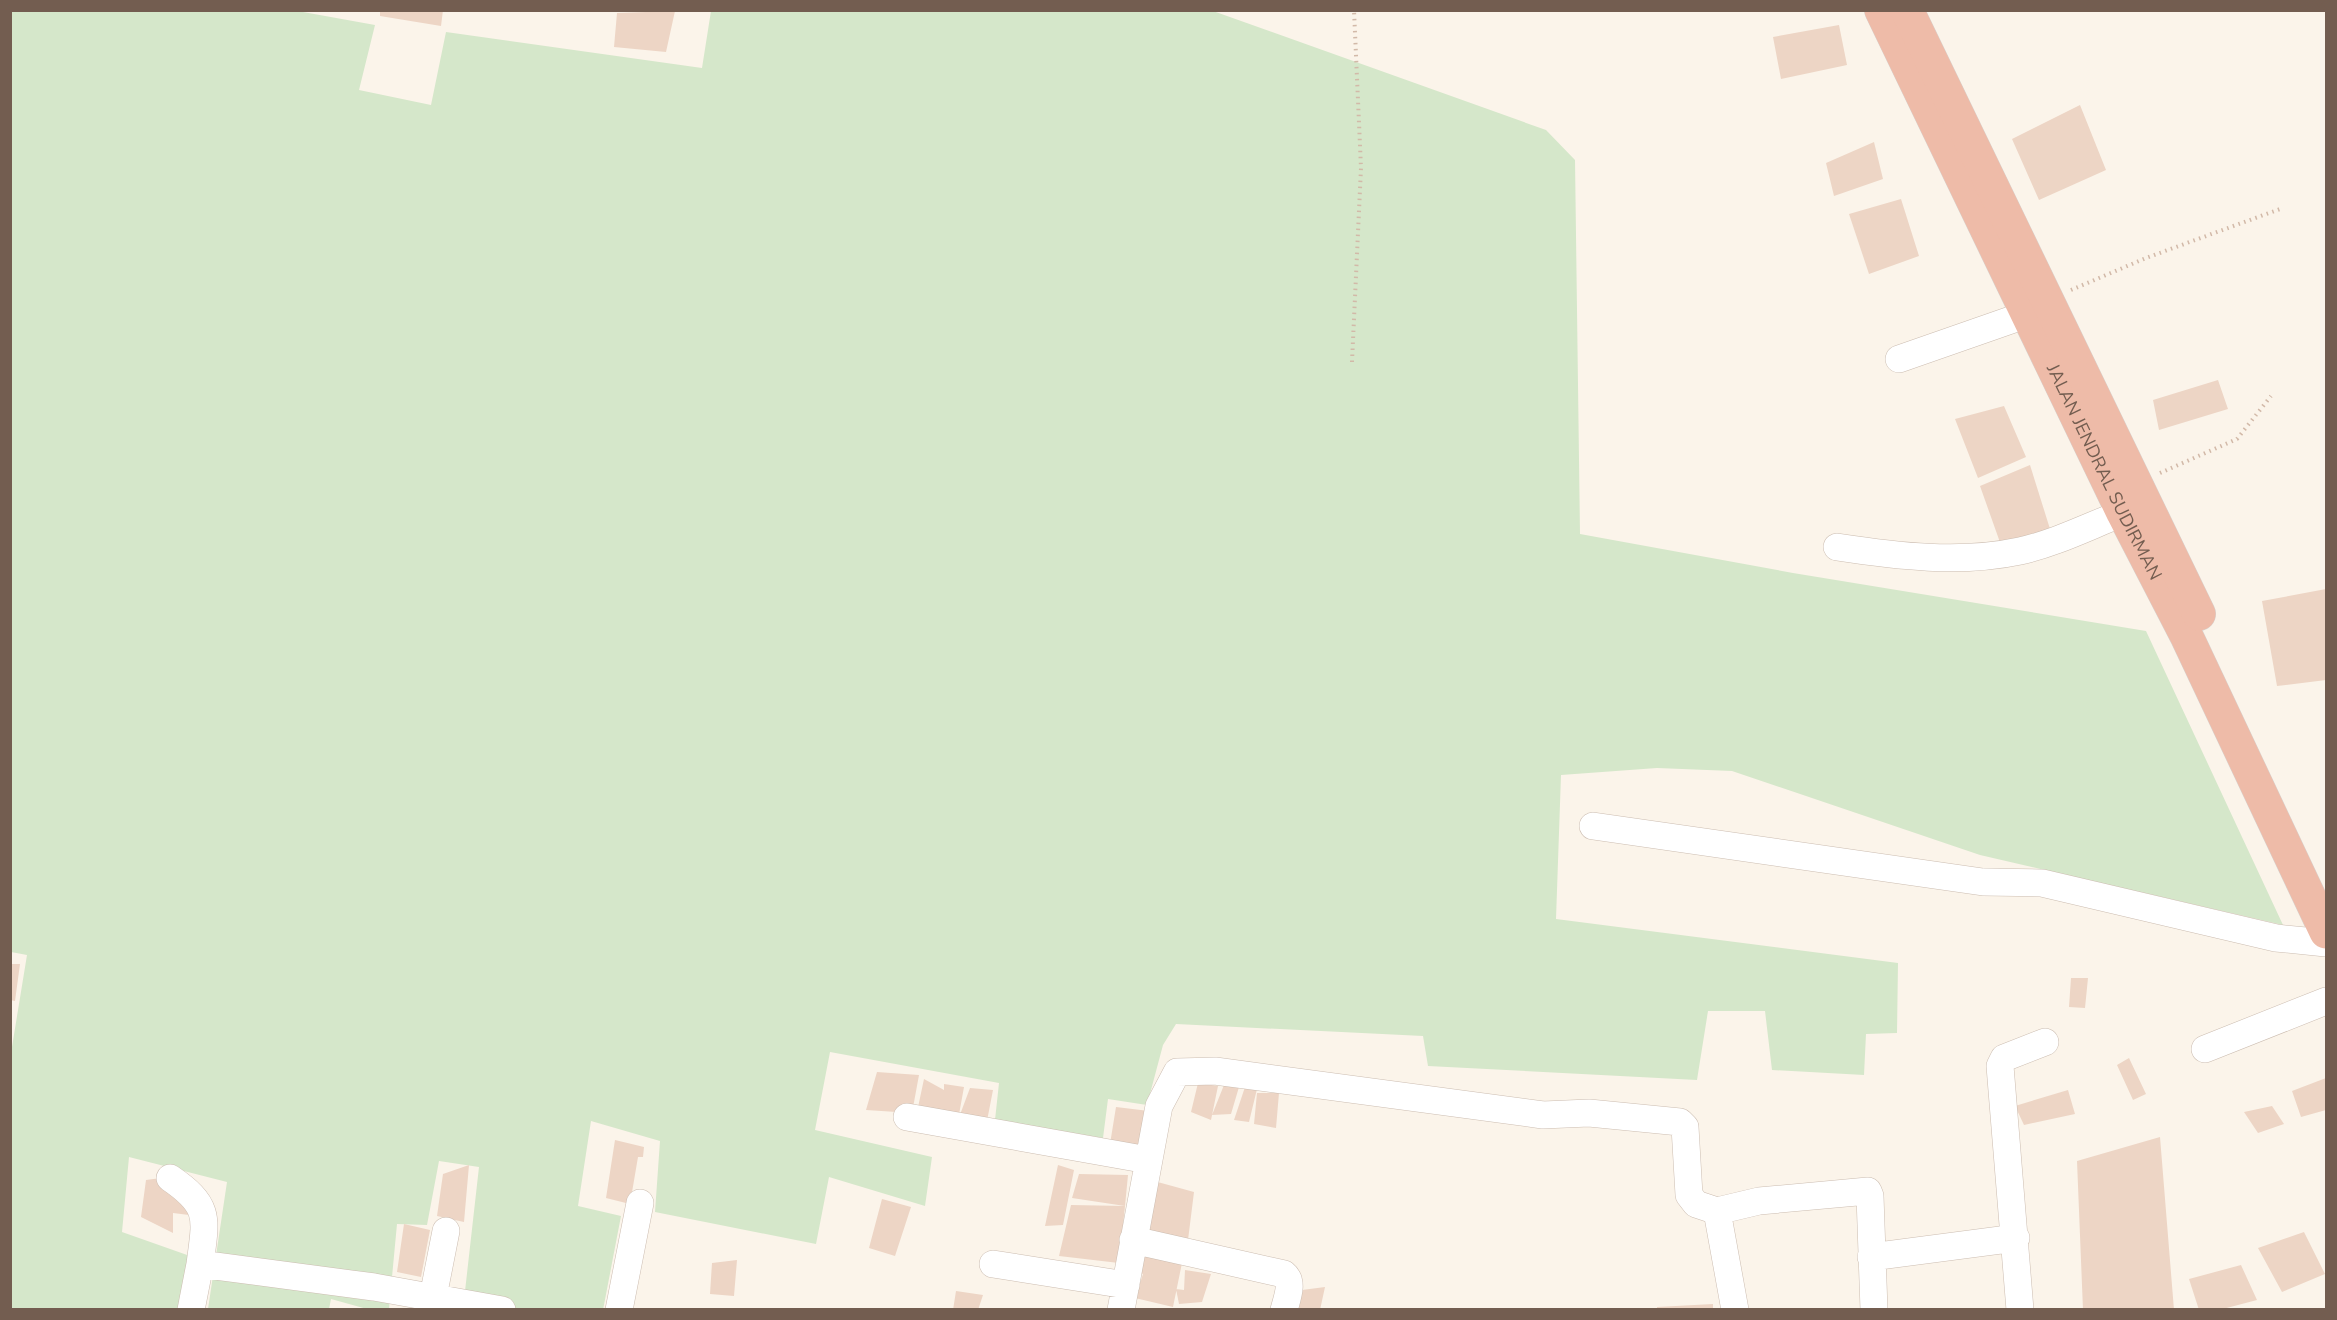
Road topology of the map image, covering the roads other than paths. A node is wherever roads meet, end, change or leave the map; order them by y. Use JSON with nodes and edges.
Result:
{"nodes":[{"id":1,"x":1881,"y":10,"type":"edge"},
{"id":2,"x":1907,"y":10,"type":"edge"},
{"id":3,"x":2038,"y":307,"type":"junction"},
{"id":4,"x":1899,"y":360,"type":"dead end"},
{"id":5,"x":2131,"y":499,"type":"junction"},
{"id":6,"x":1837,"y":547,"type":"dead end"},
{"id":7,"x":1593,"y":826,"type":"dead end"},
{"id":8,"x":2326,"y":881,"type":"edge"},
{"id":9,"x":2326,"y":932,"type":"edge"},
{"id":10,"x":2326,"y":944,"type":"edge"},
{"id":11,"x":2326,"y":1001,"type":"edge"},
{"id":12,"x":2045,"y":1042,"type":"dead end"},
{"id":13,"x":2205,"y":1049,"type":"dead end"},
{"id":14,"x":907,"y":1117,"type":"dead end"},
{"id":15,"x":1148,"y":1160,"type":"junction"},
{"id":16,"x":170,"y":1178,"type":"dead end"},
{"id":17,"x":640,"y":1203,"type":"dead end"},
{"id":18,"x":1717,"y":1211,"type":"junction"},
{"id":19,"x":446,"y":1231,"type":"dead end"},
{"id":20,"x":2016,"y":1238,"type":"junction"},
{"id":21,"x":1134,"y":1240,"type":"junction"},
{"id":22,"x":1871,"y":1257,"type":"junction"},
{"id":23,"x":200,"y":1264,"type":"junction"},
{"id":24,"x":993,"y":1264,"type":"dead end"},
{"id":25,"x":433,"y":1297,"type":"junction"},
{"id":26,"x":1123,"y":1297,"type":"edge"},
{"id":27,"x":191,"y":1310,"type":"edge"},
{"id":28,"x":502,"y":1310,"type":"edge"},
{"id":29,"x":619,"y":1310,"type":"edge"},
{"id":30,"x":1284,"y":1310,"type":"edge"},
{"id":31,"x":1735,"y":1310,"type":"edge"},
{"id":32,"x":1874,"y":1310,"type":"edge"},
{"id":33,"x":2020,"y":1310,"type":"edge"}],
"edges":[{"from":1,"to":3,"type":"highway","name":"JALAN JENDRAL SUDIRMAN"},
{"from":2,"to":3,"type":"highway","name":"JALAN JENDRAL SUDIRMAN"},
{"from":3,"to":4,"type":"street"},
{"from":3,"to":5,"type":"highway","name":"JALAN JENDRAL SUDIRMAN"},
{"from":5,"to":6,"type":"street"},
{"from":5,"to":8,"type":"highway","name":"JALAN JENDRAL SUDIRMAN"},
{"from":5,"to":9,"type":"highway","name":"JALAN JENDRAL SUDIRMAN"},
{"from":7,"to":10,"type":"street"},
{"from":11,"to":13,"type":"street"},
{"from":12,"to":20,"type":"street"},
{"from":14,"to":15,"type":"street"},
{"from":15,"to":18,"type":"street"},
{"from":15,"to":21,"type":"street"},
{"from":16,"to":23,"type":"street"},
{"from":17,"to":29,"type":"street"},
{"from":18,"to":22,"type":"street"},
{"from":18,"to":31,"type":"street"},
{"from":19,"to":25,"type":"street"},
{"from":20,"to":22,"type":"street"},
{"from":20,"to":33,"type":"street"},
{"from":21,"to":26,"type":"street"},
{"from":21,"to":30,"type":"street"},
{"from":22,"to":32,"type":"street"},
{"from":23,"to":25,"type":"street"},
{"from":23,"to":27,"type":"street"},
{"from":24,"to":26,"type":"street"},
{"from":25,"to":28,"type":"street"}]}
